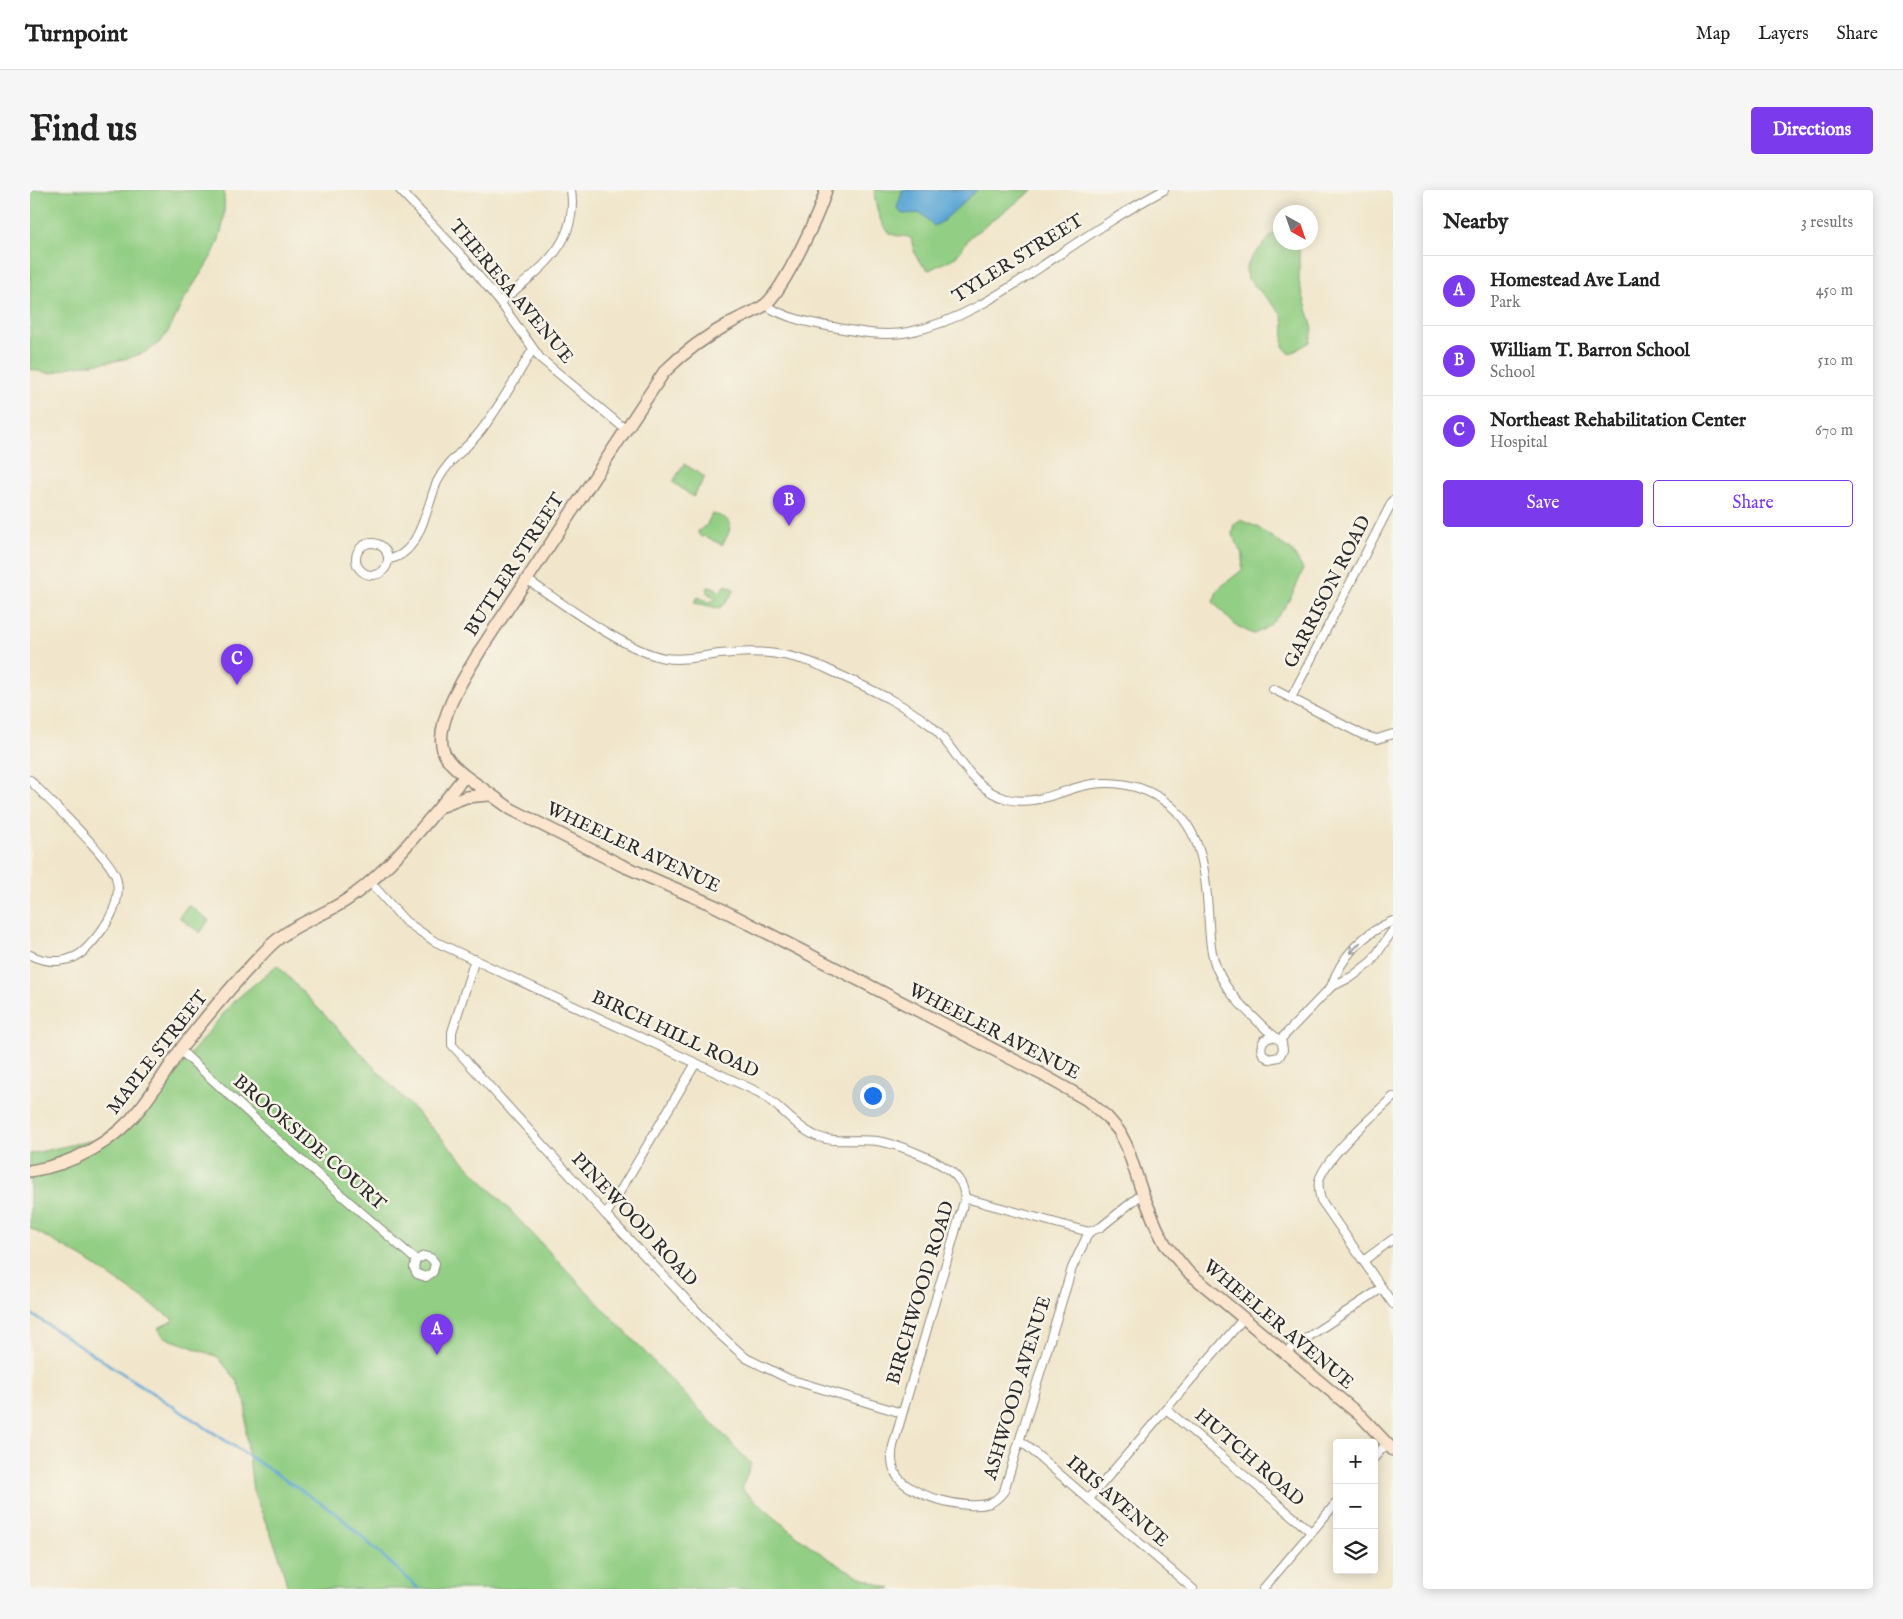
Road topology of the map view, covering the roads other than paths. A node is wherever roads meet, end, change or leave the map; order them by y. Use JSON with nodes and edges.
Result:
{"nodes":[{"id":1,"x":400,"y":190,"type":"edge"},
{"id":2,"x":571,"y":190,"type":"edge"},
{"id":3,"x":826,"y":190,"type":"edge"},
{"id":4,"x":1164,"y":190,"type":"edge"},
{"id":5,"x":500,"y":302,"type":"junction"},
{"id":6,"x":765,"y":305,"type":"junction"},
{"id":7,"x":534,"y":349,"type":"junction"},
{"id":8,"x":625,"y":429,"type":"junction"},
{"id":9,"x":1393,"y":500,"type":"edge"},
{"id":10,"x":388,"y":558,"type":"junction"},
{"id":11,"x":526,"y":579,"type":"junction"},
{"id":12,"x":1274,"y":689,"type":"dead end"},
{"id":13,"x":1292,"y":698,"type":"junction"},
{"id":14,"x":1393,"y":734,"type":"edge"},
{"id":15,"x":465,"y":776,"type":"junction"},
{"id":16,"x":30,"y":780,"type":"edge"},
{"id":17,"x":488,"y":795,"type":"junction"},
{"id":18,"x":439,"y":808,"type":"junction"},
{"id":19,"x":370,"y":882,"type":"junction"},
{"id":20,"x":1393,"y":922,"type":"edge"},
{"id":21,"x":1393,"y":930,"type":"edge"},
{"id":22,"x":30,"y":955,"type":"edge"},
{"id":23,"x":475,"y":959,"type":"junction"},
{"id":24,"x":1331,"y":987,"type":"junction"},
{"id":25,"x":180,"y":1050,"type":"junction"},
{"id":26,"x":696,"y":1063,"type":"junction"},
{"id":27,"x":1393,"y":1097,"type":"edge"},
{"id":28,"x":30,"y":1171,"type":"edge"},
{"id":29,"x":1142,"y":1194,"type":"junction"},
{"id":30,"x":965,"y":1198,"type":"junction"},
{"id":31,"x":606,"y":1215,"type":"junction"},
{"id":32,"x":1089,"y":1232,"type":"junction"},
{"id":33,"x":1393,"y":1239,"type":"edge"},
{"id":34,"x":416,"y":1260,"type":"dead end"},
{"id":35,"x":1363,"y":1261,"type":"junction"},
{"id":36,"x":1382,"y":1288,"type":"junction"},
{"id":37,"x":1393,"y":1304,"type":"edge"},
{"id":38,"x":1243,"y":1319,"type":"junction"},
{"id":39,"x":1284,"y":1353,"type":"junction"},
{"id":40,"x":1166,"y":1409,"type":"junction"},
{"id":41,"x":902,"y":1413,"type":"junction"},
{"id":42,"x":1021,"y":1441,"type":"junction"},
{"id":43,"x":1390,"y":1446,"type":"edge"},
{"id":44,"x":1378,"y":1455,"type":"edge"},
{"id":45,"x":894,"y":1470,"type":"joint"},
{"id":46,"x":1089,"y":1499,"type":"junction"},
{"id":47,"x":1333,"y":1507,"type":"edge"},
{"id":48,"x":1311,"y":1532,"type":"junction"},
{"id":49,"x":1193,"y":1589,"type":"edge"},
{"id":50,"x":1262,"y":1589,"type":"edge"}],
"edges":[{"from":1,"to":5,"type":"street","name":"THERESA AVENUE"},
{"from":2,"to":5,"type":"street"},
{"from":3,"to":6,"type":"street"},
{"from":4,"to":6,"type":"street","name":"TYLER STREET"},
{"from":5,"to":7,"type":"street","name":"THERESA AVENUE"},
{"from":6,"to":8,"type":"street","name":"BUTLER STREET"},
{"from":7,"to":8,"type":"street","name":"THERESA AVENUE"},
{"from":7,"to":10,"type":"street"},
{"from":8,"to":11,"type":"street","name":"BUTLER STREET"},
{"from":9,"to":13,"type":"street","name":"GARRISON ROAD"},
{"from":10,"to":10,"type":"street"},
{"from":11,"to":15,"type":"street","name":"BUTLER STREET"},
{"from":11,"to":24,"type":"street"},
{"from":12,"to":13,"type":"street"},
{"from":13,"to":14,"type":"street"},
{"from":15,"to":17,"type":"street","name":"WHEELER AVENUE"},
{"from":15,"to":18,"type":"street"},
{"from":16,"to":22,"type":"street"},
{"from":17,"to":18,"type":"street"},
{"from":17,"to":29,"type":"street","name":"WHEELER AVENUE"},
{"from":18,"to":19,"type":"street"},
{"from":19,"to":23,"type":"street","name":"BIRCH HILL ROAD"},
{"from":19,"to":25,"type":"street","name":"MAPLE STREET"},
{"from":20,"to":24,"type":"street","one_way":true},
{"from":21,"to":24,"type":"street"},
{"from":23,"to":26,"type":"street","name":"BIRCH HILL ROAD"},
{"from":23,"to":31,"type":"street","name":"PINEWOOD ROAD"},
{"from":25,"to":28,"type":"street","name":"MAPLE STREET"},
{"from":25,"to":34,"type":"street","name":"BROOKSIDE COURT"},
{"from":26,"to":30,"type":"street","name":"BIRCH HILL ROAD"},
{"from":26,"to":31,"type":"street"},
{"from":27,"to":35,"type":"street"},
{"from":29,"to":32,"type":"street"},
{"from":29,"to":38,"type":"street","name":"WHEELER AVENUE"},
{"from":30,"to":32,"type":"street","name":"BIRCHWOOD ROAD"},
{"from":30,"to":41,"type":"street","name":"BIRCHWOOD ROAD"},
{"from":31,"to":41,"type":"street","name":"PINEWOOD ROAD"},
{"from":32,"to":42,"type":"street","name":"ASHWOOD AVENUE"},
{"from":33,"to":35,"type":"street"},
{"from":35,"to":36,"type":"street"},
{"from":36,"to":37,"type":"street"},
{"from":36,"to":39,"type":"street"},
{"from":38,"to":39,"type":"street","name":"WHEELER AVENUE"},
{"from":38,"to":40,"type":"street"},
{"from":39,"to":43,"type":"street","name":"WHEELER AVENUE"},
{"from":40,"to":46,"type":"street"},
{"from":40,"to":48,"type":"street","name":"HUTCH ROAD"},
{"from":41,"to":45,"type":"street","name":"BIRCHWOOD ROAD"},
{"from":42,"to":45,"type":"street","name":"ASHWOOD AVENUE"},
{"from":42,"to":46,"type":"street","name":"IRIS AVENUE"},
{"from":43,"to":44,"type":"street"},
{"from":46,"to":49,"type":"street","name":"IRIS AVENUE"},
{"from":47,"to":48,"type":"street"},
{"from":48,"to":50,"type":"street"}]}
